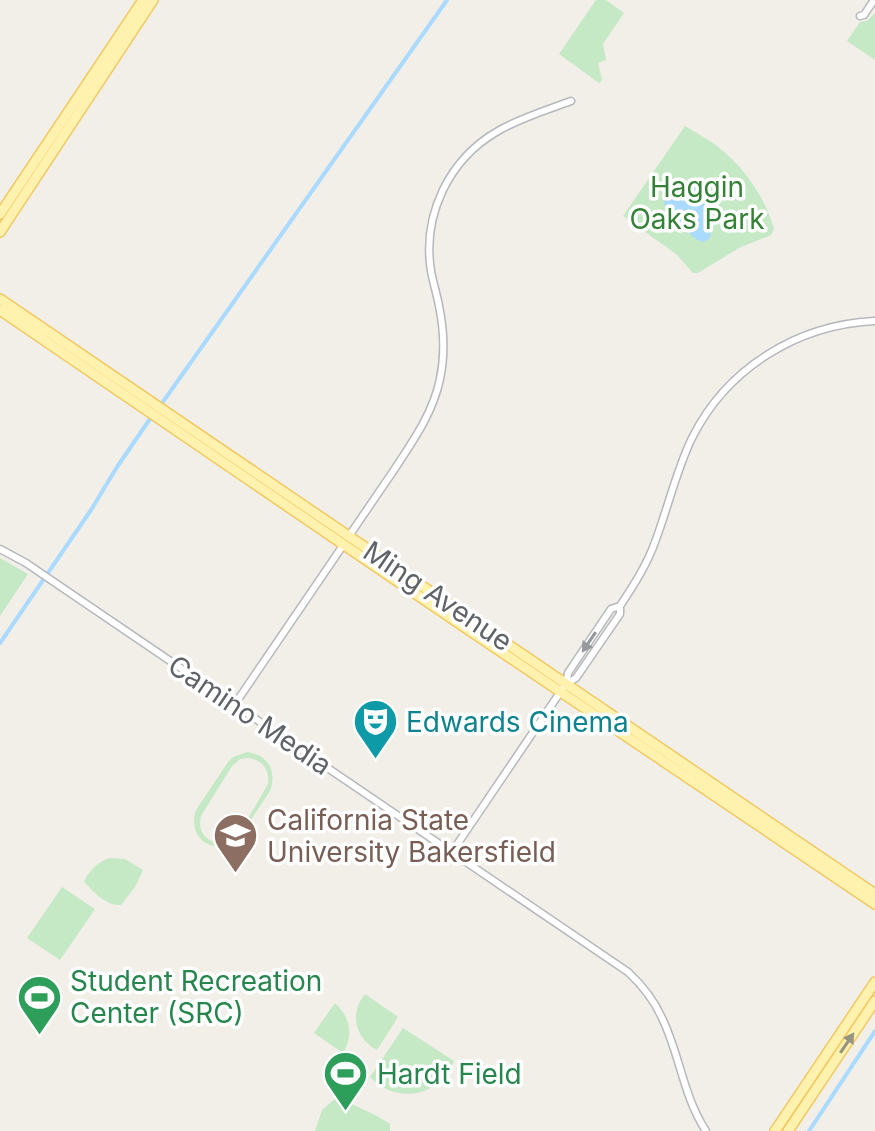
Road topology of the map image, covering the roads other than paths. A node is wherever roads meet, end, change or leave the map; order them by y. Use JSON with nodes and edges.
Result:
{"nodes":[{"id":1,"x":143,"y":0,"type":"edge"},
{"id":2,"x":153,"y":0,"type":"edge"},
{"id":3,"x":874,"y":0,"type":"edge"},
{"id":4,"x":860,"y":16,"type":"dead end"},
{"id":5,"x":571,"y":101,"type":"dead end"},
{"id":6,"x":48,"y":143,"type":"junction"},
{"id":7,"x":28,"y":189,"type":"junction"},
{"id":8,"x":0,"y":214,"type":"edge"},
{"id":9,"x":0,"y":232,"type":"edge"},
{"id":10,"x":0,"y":299,"type":"edge"},
{"id":11,"x":0,"y":310,"type":"edge"},
{"id":12,"x":874,"y":321,"type":"edge"},
{"id":13,"x":156,"y":411,"type":"junction"},
{"id":14,"x":210,"y":452,"type":"junction"},
{"id":15,"x":243,"y":464,"type":"junction"},
{"id":16,"x":347,"y":540,"type":"junction"},
{"id":17,"x":0,"y":549,"type":"edge"},
{"id":18,"x":563,"y":688,"type":"junction"},
{"id":19,"x":235,"y":704,"type":"junction"},
{"id":20,"x":452,"y":852,"type":"junction"},
{"id":21,"x":875,"y":894,"type":"edge"},
{"id":22,"x":875,"y":904,"type":"edge"},
{"id":23,"x":875,"y":982,"type":"edge"},
{"id":24,"x":875,"y":1001,"type":"edge"},
{"id":25,"x":706,"y":1131,"type":"edge"},
{"id":26,"x":775,"y":1131,"type":"edge"},
{"id":27,"x":788,"y":1131,"type":"edge"}],
"edges":[{"from":1,"to":6,"type":"main road"},
{"from":2,"to":7,"type":"main road"},
{"from":3,"to":4,"type":"street"},
{"from":5,"to":16,"type":"street"},
{"from":6,"to":7,"type":"main road"},
{"from":6,"to":8,"type":"main road"},
{"from":7,"to":9,"type":"main road"},
{"from":10,"to":13,"type":"main road","name":"Ming Avenue"},
{"from":11,"to":13,"type":"main road","name":"Ming Avenue"},
{"from":12,"to":18,"type":"street"},
{"from":13,"to":14,"type":"main road","name":"Ming Avenue"},
{"from":13,"to":15,"type":"main road","name":"Ming Avenue"},
{"from":14,"to":15,"type":"main road"},
{"from":14,"to":16,"type":"main road","name":"Ming Avenue"},
{"from":15,"to":16,"type":"main road","name":"Ming Avenue"},
{"from":16,"to":18,"type":"main road","name":"Ming Avenue"},
{"from":16,"to":19,"type":"street"},
{"from":17,"to":19,"type":"street","name":"Camino Media"},
{"from":18,"to":20,"type":"street"},
{"from":18,"to":21,"type":"main road","name":"Ming Avenue"},
{"from":18,"to":22,"type":"main road","name":"Ming Avenue"},
{"from":19,"to":20,"type":"street","name":"Camino Media"},
{"from":20,"to":25,"type":"street","name":"Camino Media"},
{"from":23,"to":26,"type":"main road"},
{"from":27,"to":24,"type":"main road","one_way":true}]}
